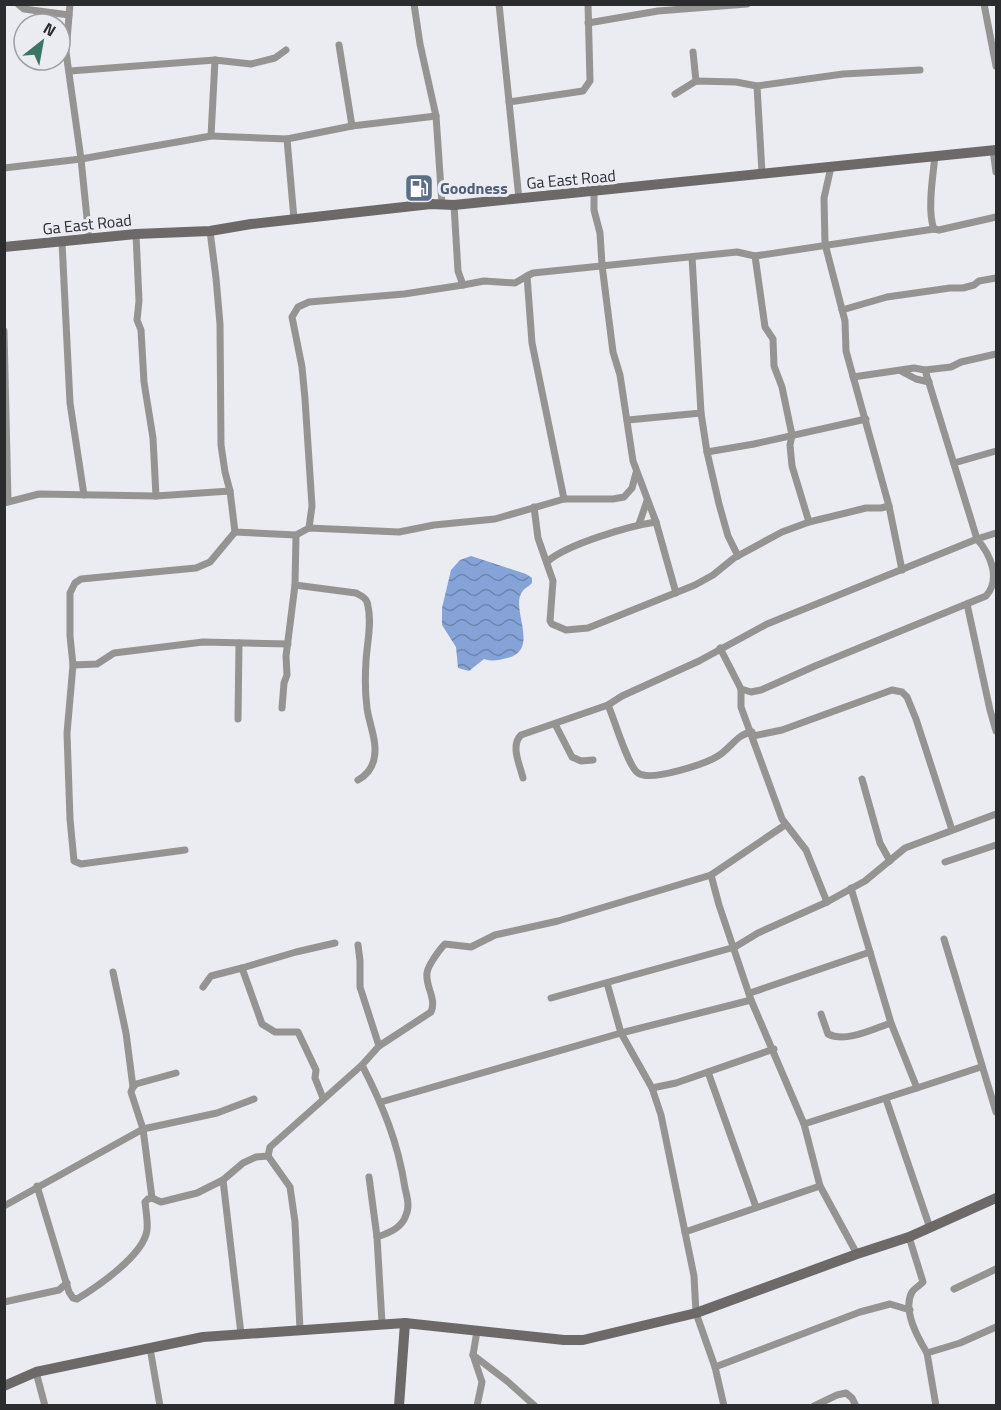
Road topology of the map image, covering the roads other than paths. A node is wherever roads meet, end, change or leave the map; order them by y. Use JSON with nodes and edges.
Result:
{"nodes":[{"id":1,"x":18,"y":4,"type":"edge"},
{"id":2,"x":414,"y":4,"type":"edge"},
{"id":3,"x":499,"y":4,"type":"edge"},
{"id":4,"x":588,"y":4,"type":"edge"},
{"id":5,"x":747,"y":4,"type":"edge"},
{"id":6,"x":984,"y":4,"type":"edge"},
{"id":7,"x":658,"y":8,"type":"edge"},
{"id":8,"x":46,"y":12,"type":"edge"},
{"id":9,"x":588,"y":23,"type":"junction"},
{"id":10,"x":339,"y":45,"type":"dead end"},
{"id":11,"x":286,"y":51,"type":"dead end"},
{"id":12,"x":693,"y":52,"type":"dead end"},
{"id":13,"x":996,"y":55,"type":"edge"},
{"id":14,"x":215,"y":60,"type":"junction"},
{"id":15,"x":996,"y":66,"type":"edge"},
{"id":16,"x":920,"y":70,"type":"dead end"},
{"id":17,"x":72,"y":71,"type":"edge"},
{"id":18,"x":70,"y":72,"type":"edge"},
{"id":19,"x":696,"y":81,"type":"junction"},
{"id":20,"x":757,"y":86,"type":"junction"},
{"id":21,"x":675,"y":94,"type":"dead end"},
{"id":22,"x":509,"y":102,"type":"junction"},
{"id":23,"x":436,"y":116,"type":"junction"},
{"id":24,"x":352,"y":126,"type":"junction"},
{"id":25,"x":211,"y":136,"type":"junction"},
{"id":26,"x":287,"y":140,"type":"junction"},
{"id":27,"x":995,"y":150,"type":"edge"},
{"id":28,"x":934,"y":156,"type":"junction"},
{"id":29,"x":81,"y":159,"type":"junction"},
{"id":30,"x":831,"y":167,"type":"junction"},
{"id":31,"x":4,"y":168,"type":"edge"},
{"id":32,"x":996,"y":172,"type":"edge"},
{"id":33,"x":762,"y":173,"type":"junction"},
{"id":34,"x":594,"y":192,"type":"junction"},
{"id":35,"x":519,"y":199,"type":"junction"},
{"id":36,"x":448,"y":205,"type":"junction"},
{"id":37,"x":996,"y":217,"type":"edge"},
{"id":38,"x":294,"y":219,"type":"junction"},
{"id":39,"x":934,"y":229,"type":"junction"},
{"id":40,"x":210,"y":231,"type":"junction"},
{"id":41,"x":136,"y":234,"type":"junction"},
{"id":42,"x":89,"y":238,"type":"junction"},
{"id":43,"x":62,"y":242,"type":"junction"},
{"id":44,"x":825,"y":244,"type":"junction"},
{"id":45,"x":4,"y":247,"type":"edge"},
{"id":46,"x":755,"y":256,"type":"junction"},
{"id":47,"x":692,"y":257,"type":"junction"},
{"id":48,"x":602,"y":265,"type":"junction"},
{"id":49,"x":527,"y":276,"type":"junction"},
{"id":50,"x":996,"y":278,"type":"edge"},
{"id":51,"x":463,"y":285,"type":"junction"},
{"id":52,"x":842,"y":310,"type":"junction"},
{"id":53,"x":4,"y":331,"type":"edge"},
{"id":54,"x":996,"y":354,"type":"edge"},
{"id":55,"x":925,"y":370,"type":"junction"},
{"id":56,"x":901,"y":371,"type":"junction"},
{"id":57,"x":854,"y":377,"type":"junction"},
{"id":58,"x":929,"y":382,"type":"junction"},
{"id":59,"x":5,"y":393,"type":"edge"},
{"id":60,"x":701,"y":413,"type":"junction"},
{"id":61,"x":866,"y":419,"type":"junction"},
{"id":62,"x":628,"y":420,"type":"junction"},
{"id":63,"x":792,"y":435,"type":"junction"},
{"id":64,"x":996,"y":451,"type":"edge"},
{"id":65,"x":706,"y":452,"type":"junction"},
{"id":66,"x":954,"y":463,"type":"junction"},
{"id":67,"x":636,"y":473,"type":"junction"},
{"id":68,"x":230,"y":491,"type":"junction"},
{"id":69,"x":84,"y":495,"type":"junction"},
{"id":70,"x":156,"y":496,"type":"junction"},
{"id":71,"x":564,"y":499,"type":"junction"},
{"id":72,"x":648,"y":501,"type":"junction"},
{"id":73,"x":6,"y":502,"type":"edge"},
{"id":74,"x":889,"y":506,"type":"junction"},
{"id":75,"x":534,"y":507,"type":"junction"},
{"id":76,"x":656,"y":522,"type":"junction"},
{"id":77,"x":809,"y":522,"type":"junction"},
{"id":78,"x":639,"y":524,"type":"junction"},
{"id":79,"x":309,"y":528,"type":"junction"},
{"id":80,"x":235,"y":532,"type":"junction"},
{"id":81,"x":996,"y":533,"type":"edge"},
{"id":82,"x":296,"y":536,"type":"junction"},
{"id":83,"x":977,"y":539,"type":"junction"},
{"id":84,"x":738,"y":556,"type":"junction"},
{"id":85,"x":548,"y":561,"type":"junction"},
{"id":86,"x":902,"y":570,"type":"junction"},
{"id":87,"x":295,"y":585,"type":"junction"},
{"id":88,"x":676,"y":593,"type":"junction"},
{"id":89,"x":967,"y":604,"type":"junction"},
{"id":90,"x":239,"y":643,"type":"junction"},
{"id":91,"x":288,"y":644,"type":"junction"},
{"id":92,"x":720,"y":648,"type":"junction"},
{"id":93,"x":73,"y":665,"type":"junction"},
{"id":94,"x":741,"y":689,"type":"junction"},
{"id":95,"x":608,"y":705,"type":"junction"},
{"id":96,"x":282,"y":708,"type":"dead end"},
{"id":97,"x":993,"y":709,"type":"edge"},
{"id":98,"x":238,"y":719,"type":"dead end"},
{"id":99,"x":555,"y":723,"type":"junction"},
{"id":100,"x":996,"y":730,"type":"edge"},
{"id":101,"x":752,"y":734,"type":"junction"},
{"id":102,"x":593,"y":760,"type":"dead end"},
{"id":103,"x":523,"y":778,"type":"dead end"},
{"id":104,"x":358,"y":780,"type":"dead end"},
{"id":105,"x":862,"y":780,"type":"dead end"},
{"id":106,"x":996,"y":814,"type":"edge"},
{"id":107,"x":785,"y":825,"type":"junction"},
{"id":108,"x":952,"y":830,"type":"junction"},
{"id":109,"x":996,"y":844,"type":"edge"},
{"id":110,"x":185,"y":850,"type":"dead end"},
{"id":111,"x":890,"y":861,"type":"junction"},
{"id":112,"x":945,"y":862,"type":"dead end"},
{"id":113,"x":711,"y":874,"type":"junction"},
{"id":114,"x":851,"y":888,"type":"junction"},
{"id":115,"x":827,"y":902,"type":"junction"},
{"id":116,"x":944,"y":939,"type":"dead end"},
{"id":117,"x":335,"y":944,"type":"dead end"},
{"id":118,"x":358,"y":945,"type":"dead end"},
{"id":119,"x":735,"y":947,"type":"junction"},
{"id":120,"x":870,"y":952,"type":"junction"},
{"id":121,"x":242,"y":968,"type":"junction"},
{"id":122,"x":113,"y":972,"type":"dead end"},
{"id":123,"x":607,"y":983,"type":"junction"},
{"id":124,"x":203,"y":987,"type":"dead end"},
{"id":125,"x":751,"y":996,"type":"junction"},
{"id":126,"x":551,"y":998,"type":"dead end"},
{"id":127,"x":821,"y":1014,"type":"dead end"},
{"id":128,"x":891,"y":1023,"type":"junction"},
{"id":129,"x":621,"y":1033,"type":"junction"},
{"id":130,"x":379,"y":1046,"type":"junction"},
{"id":131,"x":774,"y":1049,"type":"junction"},
{"id":132,"x":362,"y":1065,"type":"junction"},
{"id":133,"x":981,"y":1067,"type":"junction"},
{"id":134,"x":708,"y":1072,"type":"junction"},
{"id":135,"x":176,"y":1073,"type":"dead end"},
{"id":136,"x":133,"y":1087,"type":"junction"},
{"id":137,"x":652,"y":1088,"type":"junction"},
{"id":138,"x":917,"y":1088,"type":"junction"},
{"id":139,"x":323,"y":1098,"type":"junction"},
{"id":140,"x":254,"y":1099,"type":"dead end"},
{"id":141,"x":886,"y":1099,"type":"junction"},
{"id":142,"x":381,"y":1102,"type":"junction"},
{"id":143,"x":996,"y":1112,"type":"edge"},
{"id":144,"x":804,"y":1124,"type":"junction"},
{"id":145,"x":143,"y":1129,"type":"junction"},
{"id":146,"x":268,"y":1156,"type":"junction"},
{"id":147,"x":369,"y":1177,"type":"dead end"},
{"id":148,"x":223,"y":1180,"type":"junction"},
{"id":149,"x":820,"y":1185,"type":"junction"},
{"id":150,"x":36,"y":1186,"type":"junction"},
{"id":151,"x":152,"y":1198,"type":"junction"},
{"id":152,"x":996,"y":1198,"type":"edge"},
{"id":153,"x":4,"y":1206,"type":"edge"},
{"id":154,"x":756,"y":1207,"type":"junction"},
{"id":155,"x":930,"y":1228,"type":"junction"},
{"id":156,"x":685,"y":1232,"type":"junction"},
{"id":157,"x":377,"y":1237,"type":"junction"},
{"id":158,"x":909,"y":1237,"type":"junction"},
{"id":159,"x":857,"y":1254,"type":"junction"},
{"id":160,"x":996,"y":1269,"type":"edge"},
{"id":161,"x":67,"y":1283,"type":"junction"},
{"id":162,"x":954,"y":1289,"type":"dead end"},
{"id":163,"x":4,"y":1302,"type":"edge"},
{"id":164,"x":910,"y":1310,"type":"junction"},
{"id":165,"x":696,"y":1312,"type":"junction"},
{"id":166,"x":382,"y":1323,"type":"junction"},
{"id":167,"x":405,"y":1323,"type":"junction"},
{"id":168,"x":996,"y":1327,"type":"edge"},
{"id":169,"x":300,"y":1330,"type":"junction"},
{"id":170,"x":477,"y":1331,"type":"junction"},
{"id":171,"x":241,"y":1334,"type":"junction"},
{"id":172,"x":150,"y":1348,"type":"junction"},
{"id":173,"x":927,"y":1353,"type":"junction"},
{"id":174,"x":473,"y":1355,"type":"junction"},
{"id":175,"x":715,"y":1367,"type":"junction"},
{"id":176,"x":36,"y":1372,"type":"junction"},
{"id":177,"x":4,"y":1386,"type":"edge"},
{"id":178,"x":45,"y":1406,"type":"edge"},
{"id":179,"x":160,"y":1406,"type":"edge"},
{"id":180,"x":399,"y":1406,"type":"edge"},
{"id":181,"x":477,"y":1406,"type":"edge"},
{"id":182,"x":535,"y":1406,"type":"edge"},
{"id":183,"x":724,"y":1406,"type":"edge"},
{"id":184,"x":814,"y":1406,"type":"edge"},
{"id":185,"x":856,"y":1406,"type":"edge"},
{"id":186,"x":936,"y":1406,"type":"edge"}],
"edges":[{"from":1,"to":8,"type":"street"},
{"from":2,"to":23,"type":"street"},
{"from":3,"to":22,"type":"street"},
{"from":4,"to":9,"type":"street"},
{"from":5,"to":7,"type":"street"},
{"from":6,"to":13,"type":"street"},
{"from":7,"to":9,"type":"street"},
{"from":9,"to":22,"type":"street"},
{"from":10,"to":24,"type":"street"},
{"from":11,"to":14,"type":"street"},
{"from":12,"to":19,"type":"street"},
{"from":13,"to":15,"type":"street"},
{"from":14,"to":17,"type":"street"},
{"from":14,"to":25,"type":"street"},
{"from":16,"to":20,"type":"street"},
{"from":18,"to":29,"type":"street"},
{"from":19,"to":20,"type":"street"},
{"from":19,"to":21,"type":"street"},
{"from":20,"to":33,"type":"street"},
{"from":22,"to":35,"type":"street"},
{"from":23,"to":24,"type":"street"},
{"from":23,"to":36,"type":"street"},
{"from":24,"to":26,"type":"street"},
{"from":25,"to":26,"type":"street"},
{"from":25,"to":29,"type":"street"},
{"from":26,"to":38,"type":"street"},
{"from":27,"to":28,"type":"street","name":"Ga East Road"},
{"from":27,"to":32,"type":"street"},
{"from":28,"to":30,"type":"street","name":"Ga East Road"},
{"from":28,"to":39,"type":"street"},
{"from":29,"to":31,"type":"street"},
{"from":29,"to":42,"type":"street"},
{"from":30,"to":33,"type":"street","name":"Ga East Road"},
{"from":30,"to":44,"type":"street"},
{"from":33,"to":34,"type":"street","name":"Ga East Road"},
{"from":34,"to":35,"type":"street","name":"Ga East Road"},
{"from":34,"to":48,"type":"street"},
{"from":35,"to":36,"type":"street","name":"Ga East Road"},
{"from":36,"to":38,"type":"street","name":"Ga East Road"},
{"from":36,"to":51,"type":"street"},
{"from":37,"to":39,"type":"street"},
{"from":38,"to":40,"type":"street","name":"Ga East Road"},
{"from":39,"to":44,"type":"street"},
{"from":40,"to":41,"type":"street","name":"Ga East Road"},
{"from":40,"to":68,"type":"street"},
{"from":41,"to":42,"type":"street","name":"Ga East Road"},
{"from":41,"to":70,"type":"street"},
{"from":42,"to":43,"type":"street","name":"Ga East Road"},
{"from":43,"to":45,"type":"street","name":"Ga East Road"},
{"from":43,"to":69,"type":"street"},
{"from":44,"to":46,"type":"street"},
{"from":44,"to":52,"type":"street"},
{"from":46,"to":47,"type":"street"},
{"from":46,"to":63,"type":"street"},
{"from":47,"to":48,"type":"street"},
{"from":47,"to":60,"type":"street"},
{"from":48,"to":49,"type":"street"},
{"from":48,"to":62,"type":"street"},
{"from":49,"to":51,"type":"street"},
{"from":49,"to":71,"type":"street"},
{"from":50,"to":52,"type":"street"},
{"from":51,"to":79,"type":"street"},
{"from":52,"to":57,"type":"street"},
{"from":53,"to":59,"type":"street"},
{"from":54,"to":55,"type":"street"},
{"from":55,"to":56,"type":"street"},
{"from":55,"to":58,"type":"street"},
{"from":56,"to":57,"type":"street"},
{"from":56,"to":58,"type":"street"},
{"from":57,"to":61,"type":"street"},
{"from":58,"to":66,"type":"street"},
{"from":59,"to":73,"type":"street"},
{"from":60,"to":62,"type":"street"},
{"from":60,"to":65,"type":"street"},
{"from":61,"to":63,"type":"street"},
{"from":61,"to":74,"type":"street"},
{"from":62,"to":67,"type":"street"},
{"from":63,"to":65,"type":"street"},
{"from":63,"to":77,"type":"street"},
{"from":64,"to":66,"type":"street"},
{"from":65,"to":84,"type":"street"},
{"from":66,"to":83,"type":"street"},
{"from":67,"to":71,"type":"street"},
{"from":67,"to":72,"type":"street"},
{"from":68,"to":70,"type":"street"},
{"from":68,"to":80,"type":"street"},
{"from":69,"to":70,"type":"street"},
{"from":69,"to":73,"type":"street"},
{"from":71,"to":75,"type":"street"},
{"from":72,"to":76,"type":"street"},
{"from":72,"to":78,"type":"street"},
{"from":74,"to":77,"type":"street"},
{"from":74,"to":86,"type":"street"},
{"from":75,"to":79,"type":"street"},
{"from":75,"to":85,"type":"street"},
{"from":76,"to":78,"type":"street"},
{"from":76,"to":88,"type":"street"},
{"from":77,"to":84,"type":"street"},
{"from":78,"to":85,"type":"street"},
{"from":79,"to":82,"type":"street"},
{"from":80,"to":82,"type":"street"},
{"from":80,"to":93,"type":"street"},
{"from":81,"to":83,"type":"street"},
{"from":82,"to":87,"type":"street"},
{"from":83,"to":86,"type":"street"},
{"from":83,"to":89,"type":"street"},
{"from":84,"to":88,"type":"street"},
{"from":85,"to":88,"type":"street"},
{"from":86,"to":92,"type":"street"},
{"from":87,"to":91,"type":"street"},
{"from":87,"to":104,"type":"street"},
{"from":89,"to":94,"type":"street"},
{"from":89,"to":97,"type":"street"},
{"from":90,"to":91,"type":"street"},
{"from":90,"to":93,"type":"street"},
{"from":90,"to":98,"type":"street"},
{"from":91,"to":96,"type":"street"},
{"from":92,"to":94,"type":"street"},
{"from":92,"to":95,"type":"street"},
{"from":93,"to":110,"type":"street"},
{"from":94,"to":101,"type":"street"},
{"from":95,"to":99,"type":"street"},
{"from":95,"to":101,"type":"street"},
{"from":97,"to":100,"type":"street"},
{"from":99,"to":102,"type":"street"},
{"from":99,"to":103,"type":"street"},
{"from":101,"to":107,"type":"street"},
{"from":101,"to":108,"type":"street"},
{"from":105,"to":111,"type":"street"},
{"from":106,"to":108,"type":"street"},
{"from":107,"to":113,"type":"street"},
{"from":107,"to":115,"type":"street"},
{"from":108,"to":111,"type":"street"},
{"from":109,"to":112,"type":"street"},
{"from":111,"to":114,"type":"street"},
{"from":113,"to":119,"type":"street"},
{"from":113,"to":130,"type":"street"},
{"from":114,"to":115,"type":"street"},
{"from":114,"to":120,"type":"street"},
{"from":115,"to":119,"type":"street"},
{"from":116,"to":133,"type":"street"},
{"from":117,"to":121,"type":"street"},
{"from":118,"to":130,"type":"street"},
{"from":119,"to":123,"type":"street"},
{"from":119,"to":125,"type":"street"},
{"from":120,"to":125,"type":"street"},
{"from":120,"to":128,"type":"street"},
{"from":121,"to":124,"type":"street"},
{"from":121,"to":139,"type":"street"},
{"from":122,"to":136,"type":"street"},
{"from":123,"to":126,"type":"street"},
{"from":123,"to":129,"type":"street"},
{"from":125,"to":129,"type":"street"},
{"from":125,"to":131,"type":"street"},
{"from":127,"to":128,"type":"street"},
{"from":128,"to":138,"type":"street"},
{"from":129,"to":137,"type":"street"},
{"from":129,"to":142,"type":"street"},
{"from":130,"to":132,"type":"street"},
{"from":131,"to":134,"type":"street"},
{"from":131,"to":144,"type":"street"},
{"from":132,"to":139,"type":"street"},
{"from":132,"to":142,"type":"street"},
{"from":133,"to":138,"type":"street"},
{"from":133,"to":143,"type":"street"},
{"from":134,"to":137,"type":"street"},
{"from":134,"to":154,"type":"street"},
{"from":135,"to":136,"type":"street"},
{"from":136,"to":145,"type":"street"},
{"from":137,"to":156,"type":"street"},
{"from":138,"to":141,"type":"street"},
{"from":139,"to":146,"type":"street"},
{"from":140,"to":145,"type":"street"},
{"from":141,"to":144,"type":"street"},
{"from":141,"to":155,"type":"street"},
{"from":142,"to":157,"type":"street"},
{"from":144,"to":149,"type":"street"},
{"from":145,"to":150,"type":"street"},
{"from":145,"to":151,"type":"street"},
{"from":146,"to":148,"type":"street"},
{"from":146,"to":169,"type":"street"},
{"from":147,"to":157,"type":"street"},
{"from":148,"to":151,"type":"street"},
{"from":148,"to":171,"type":"street"},
{"from":149,"to":154,"type":"street"},
{"from":149,"to":159,"type":"street"},
{"from":150,"to":153,"type":"street"},
{"from":150,"to":161,"type":"street"},
{"from":151,"to":161,"type":"street"},
{"from":152,"to":155,"type":"street"},
{"from":154,"to":156,"type":"street"},
{"from":155,"to":158,"type":"street"},
{"from":156,"to":165,"type":"street"},
{"from":157,"to":166,"type":"street"},
{"from":158,"to":159,"type":"street"},
{"from":158,"to":164,"type":"street"},
{"from":159,"to":165,"type":"street"},
{"from":160,"to":162,"type":"street"},
{"from":161,"to":163,"type":"street"},
{"from":164,"to":173,"type":"street"},
{"from":164,"to":175,"type":"street"},
{"from":165,"to":170,"type":"street"},
{"from":165,"to":175,"type":"street"},
{"from":166,"to":167,"type":"street"},
{"from":166,"to":169,"type":"street"},
{"from":167,"to":170,"type":"street"},
{"from":167,"to":180,"type":"street"},
{"from":168,"to":173,"type":"street"},
{"from":169,"to":171,"type":"street"},
{"from":170,"to":174,"type":"street"},
{"from":171,"to":172,"type":"street"},
{"from":172,"to":176,"type":"street"},
{"from":172,"to":179,"type":"street"},
{"from":173,"to":186,"type":"street"},
{"from":174,"to":181,"type":"street"},
{"from":174,"to":182,"type":"street"},
{"from":175,"to":183,"type":"street"},
{"from":176,"to":177,"type":"street"},
{"from":176,"to":178,"type":"street"},
{"from":184,"to":185,"type":"street"}]}
